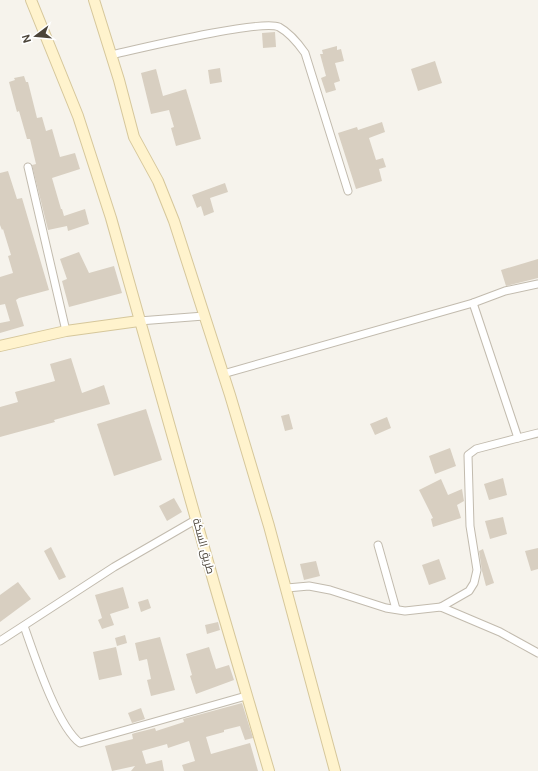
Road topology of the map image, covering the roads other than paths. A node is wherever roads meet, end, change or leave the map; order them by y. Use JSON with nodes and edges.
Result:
{"nodes":[{"id":1,"x":31,"y":0,"type":"edge"},
{"id":2,"x":94,"y":0,"type":"edge"},
{"id":3,"x":111,"y":55,"type":"junction"},
{"id":4,"x":28,"y":167,"type":"dead end"},
{"id":5,"x":348,"y":190,"type":"dead end"},
{"id":6,"x":538,"y":284,"type":"edge"},
{"id":7,"x":473,"y":302,"type":"junction"},
{"id":8,"x":204,"y":316,"type":"junction"},
{"id":9,"x":139,"y":321,"type":"junction"},
{"id":10,"x":66,"y":331,"type":"junction"},
{"id":11,"x":0,"y":346,"type":"edge"},
{"id":12,"x":223,"y":374,"type":"junction"},
{"id":13,"x":538,"y":433,"type":"edge"},
{"id":14,"x":518,"y":438,"type":"junction"},
{"id":15,"x":197,"y":519,"type":"junction"},
{"id":16,"x":378,"y":545,"type":"dead end"},
{"id":17,"x":286,"y":588,"type":"junction"},
{"id":18,"x":441,"y":608,"type":"junction"},
{"id":19,"x":396,"y":609,"type":"junction"},
{"id":20,"x":24,"y":626,"type":"junction"},
{"id":21,"x":0,"y":641,"type":"edge"},
{"id":22,"x":538,"y":653,"type":"edge"},
{"id":23,"x":246,"y":696,"type":"junction"},
{"id":24,"x":270,"y":771,"type":"edge"},
{"id":25,"x":335,"y":771,"type":"edge"}],
"edges":[{"from":1,"to":9,"type":"main road","name":"طريق السكة"},
{"from":2,"to":3,"type":"main road"},
{"from":3,"to":5,"type":"street"},
{"from":3,"to":8,"type":"main road"},
{"from":4,"to":10,"type":"street"},
{"from":6,"to":7,"type":"street"},
{"from":7,"to":12,"type":"street"},
{"from":7,"to":14,"type":"street"},
{"from":8,"to":9,"type":"street"},
{"from":8,"to":12,"type":"main road"},
{"from":9,"to":10,"type":"main road"},
{"from":9,"to":15,"type":"main road","name":"طريق السكة"},
{"from":10,"to":11,"type":"main road"},
{"from":12,"to":17,"type":"main road"},
{"from":13,"to":14,"type":"street"},
{"from":14,"to":18,"type":"street"},
{"from":15,"to":20,"type":"street"},
{"from":15,"to":23,"type":"main road","name":"طريق السكة"},
{"from":16,"to":19,"type":"street"},
{"from":17,"to":19,"type":"street"},
{"from":17,"to":25,"type":"main road"},
{"from":18,"to":19,"type":"street"},
{"from":18,"to":22,"type":"street"},
{"from":20,"to":21,"type":"street"},
{"from":20,"to":23,"type":"street"},
{"from":23,"to":24,"type":"main road","name":"طريق السكة"}]}
